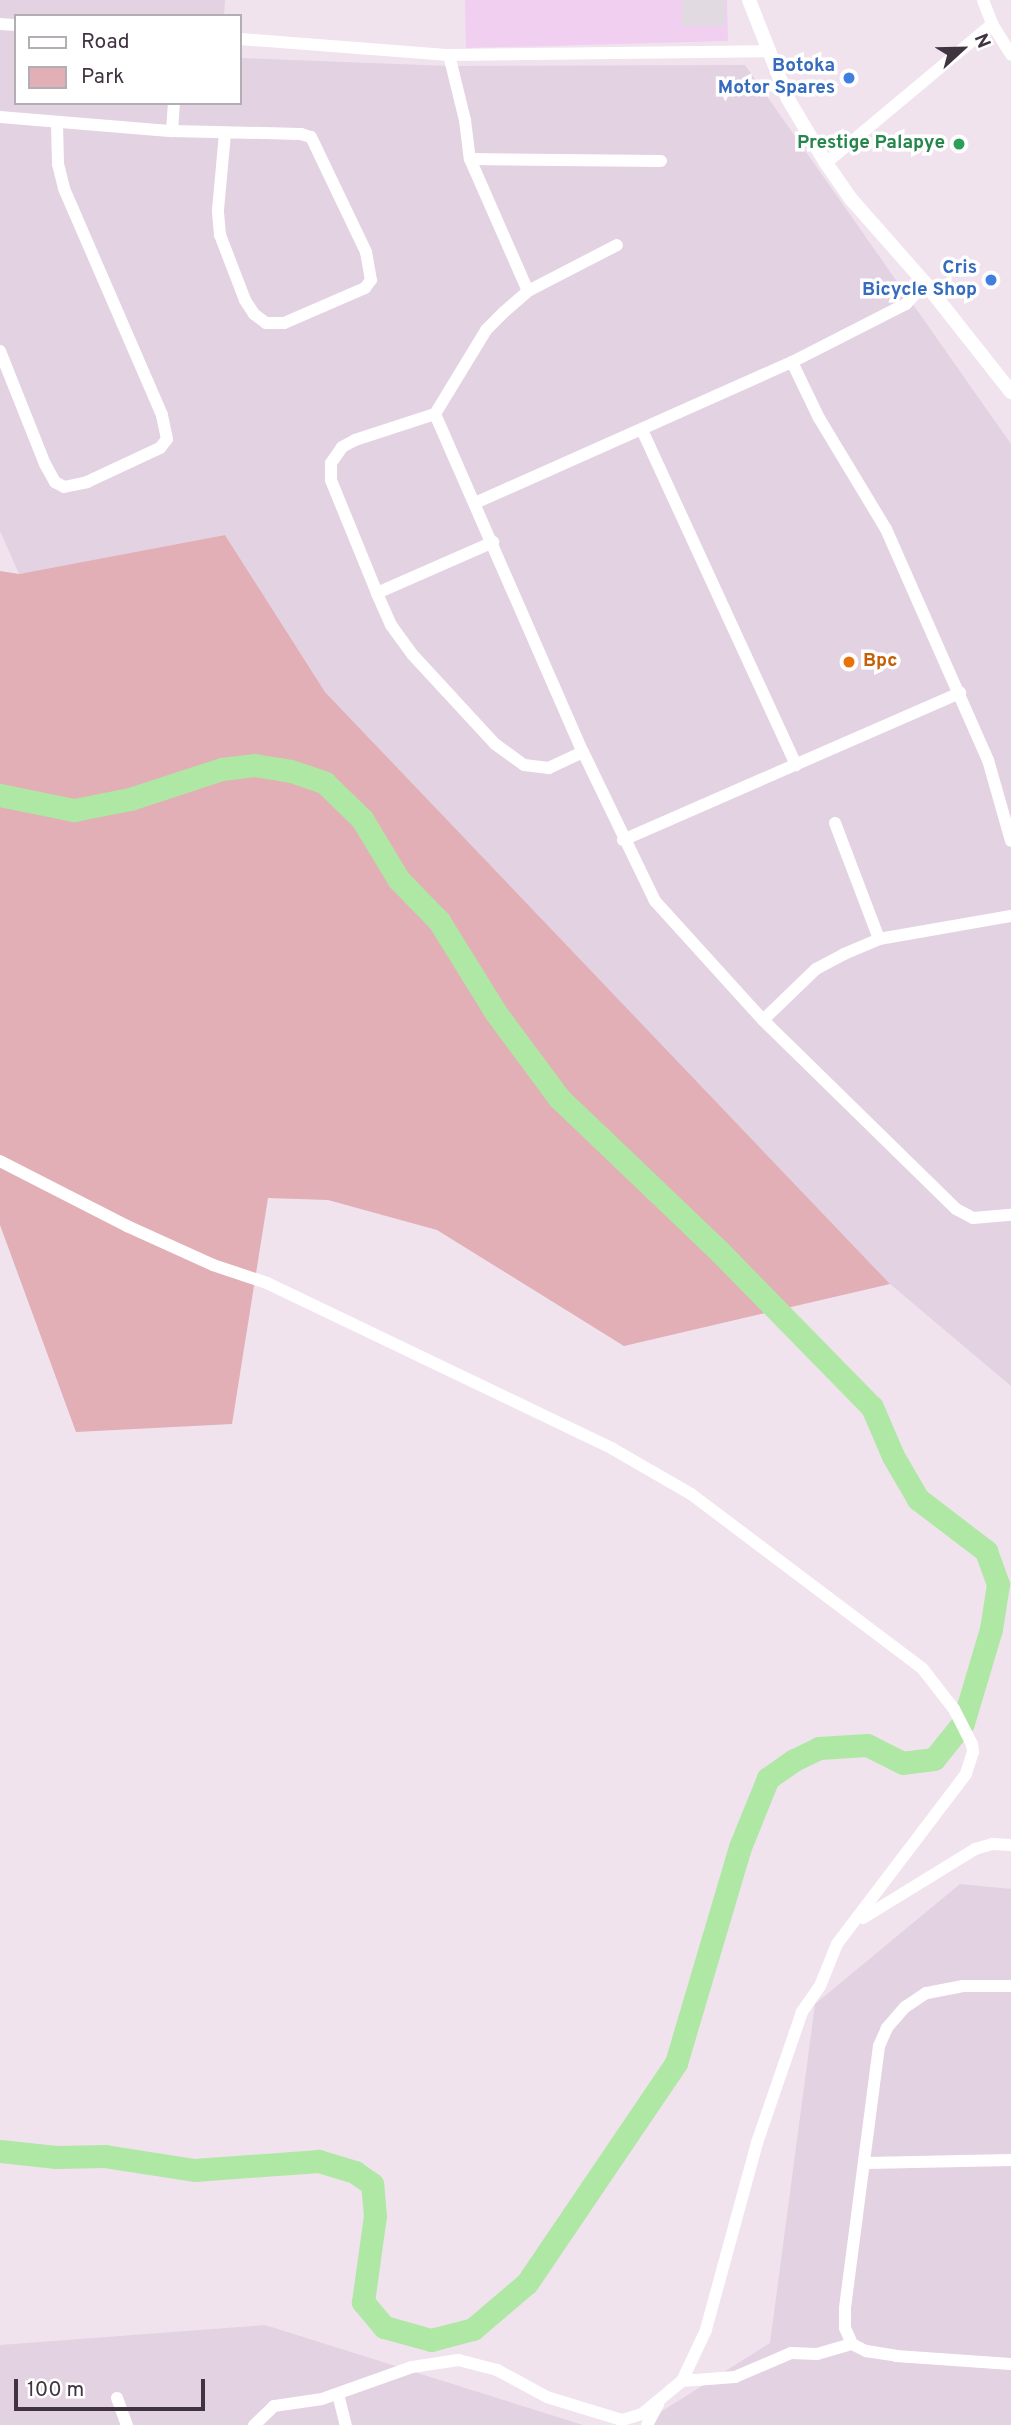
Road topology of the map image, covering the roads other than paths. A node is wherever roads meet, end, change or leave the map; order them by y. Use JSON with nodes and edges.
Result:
{"nodes":[{"id":1,"x":750,"y":0,"type":"edge"},
{"id":2,"x":983,"y":0,"type":"edge"},
{"id":3,"x":992,"y":24,"type":"junction"},
{"id":4,"x":242,"y":39,"type":"edge"},
{"id":5,"x":767,"y":51,"type":"junction"},
{"id":6,"x":1011,"y":54,"type":"edge"},
{"id":7,"x":449,"y":55,"type":"junction"},
{"id":8,"x":174,"y":105,"type":"edge"},
{"id":9,"x":0,"y":117,"type":"edge"},
{"id":10,"x":57,"y":122,"type":"junction"},
{"id":11,"x":172,"y":131,"type":"junction"},
{"id":12,"x":225,"y":133,"type":"junction"},
{"id":13,"x":470,"y":159,"type":"junction"},
{"id":14,"x":661,"y":162,"type":"dead end"},
{"id":15,"x":826,"y":163,"type":"junction"},
{"id":16,"x":617,"y":246,"type":"dead end"},
{"id":17,"x":925,"y":283,"type":"junction"},
{"id":18,"x":528,"y":291,"type":"junction"},
{"id":19,"x":0,"y":351,"type":"edge"},
{"id":20,"x":792,"y":362,"type":"junction"},
{"id":21,"x":1011,"y":392,"type":"edge"},
{"id":22,"x":435,"y":414,"type":"junction"},
{"id":23,"x":642,"y":430,"type":"junction"},
{"id":24,"x":475,"y":503,"type":"junction"},
{"id":25,"x":493,"y":542,"type":"junction"},
{"id":26,"x":377,"y":593,"type":"junction"},
{"id":27,"x":960,"y":693,"type":"junction"},
{"id":28,"x":583,"y":752,"type":"junction"},
{"id":29,"x":796,"y":765,"type":"junction"},
{"id":30,"x":835,"y":823,"type":"dead end"},
{"id":31,"x":623,"y":840,"type":"junction"},
{"id":32,"x":1011,"y":841,"type":"edge"},
{"id":33,"x":1011,"y":916,"type":"edge"},
{"id":34,"x":879,"y":939,"type":"junction"},
{"id":35,"x":763,"y":1020,"type":"junction"},
{"id":36,"x":0,"y":1161,"type":"edge"},
{"id":37,"x":1011,"y":1215,"type":"edge"},
{"id":38,"x":1011,"y":1845,"type":"edge"},
{"id":39,"x":857,"y":1922,"type":"junction"},
{"id":40,"x":1011,"y":1986,"type":"edge"},
{"id":41,"x":1011,"y":2160,"type":"edge"},
{"id":42,"x":866,"y":2163,"type":"junction"},
{"id":43,"x":852,"y":2344,"type":"junction"},
{"id":44,"x":1011,"y":2364,"type":"edge"},
{"id":45,"x":682,"y":2381,"type":"junction"},
{"id":46,"x":338,"y":2394,"type":"junction"},
{"id":47,"x":117,"y":2398,"type":"dead end"},
{"id":48,"x":660,"y":2401,"type":"junction"},
{"id":49,"x":127,"y":2425,"type":"edge"},
{"id":50,"x":254,"y":2425,"type":"edge"},
{"id":51,"x":346,"y":2425,"type":"edge"},
{"id":52,"x":647,"y":2425,"type":"edge"}],
"edges":[{"from":1,"to":5,"type":"street"},
{"from":2,"to":3,"type":"street"},
{"from":3,"to":6,"type":"street"},
{"from":3,"to":15,"type":"street"},
{"from":4,"to":7,"type":"street"},
{"from":5,"to":7,"type":"street"},
{"from":5,"to":15,"type":"street"},
{"from":7,"to":13,"type":"street"},
{"from":8,"to":11,"type":"street"},
{"from":9,"to":10,"type":"street"},
{"from":10,"to":11,"type":"street"},
{"from":10,"to":19,"type":"street"},
{"from":11,"to":12,"type":"street"},
{"from":12,"to":12,"type":"street"},
{"from":13,"to":14,"type":"street"},
{"from":13,"to":18,"type":"street"},
{"from":15,"to":17,"type":"street"},
{"from":16,"to":18,"type":"street"},
{"from":17,"to":20,"type":"street"},
{"from":17,"to":21,"type":"street"},
{"from":18,"to":22,"type":"street"},
{"from":20,"to":23,"type":"street"},
{"from":20,"to":27,"type":"street"},
{"from":22,"to":24,"type":"street"},
{"from":22,"to":26,"type":"street"},
{"from":23,"to":24,"type":"street"},
{"from":23,"to":29,"type":"street"},
{"from":24,"to":25,"type":"street"},
{"from":25,"to":26,"type":"street"},
{"from":25,"to":28,"type":"street"},
{"from":26,"to":28,"type":"street"},
{"from":27,"to":29,"type":"street"},
{"from":27,"to":32,"type":"street"},
{"from":28,"to":31,"type":"street"},
{"from":29,"to":31,"type":"street"},
{"from":30,"to":34,"type":"street"},
{"from":31,"to":35,"type":"street"},
{"from":33,"to":34,"type":"street"},
{"from":34,"to":35,"type":"street"},
{"from":35,"to":37,"type":"street"},
{"from":36,"to":39,"type":"street"},
{"from":38,"to":39,"type":"street"},
{"from":39,"to":45,"type":"street"},
{"from":40,"to":42,"type":"street"},
{"from":41,"to":42,"type":"street"},
{"from":42,"to":43,"type":"street"},
{"from":43,"to":44,"type":"street"},
{"from":43,"to":45,"type":"street"},
{"from":45,"to":48,"type":"street"},
{"from":46,"to":48,"type":"street"},
{"from":46,"to":50,"type":"street"},
{"from":46,"to":51,"type":"street"},
{"from":47,"to":49,"type":"street"},
{"from":48,"to":52,"type":"street"}]}
